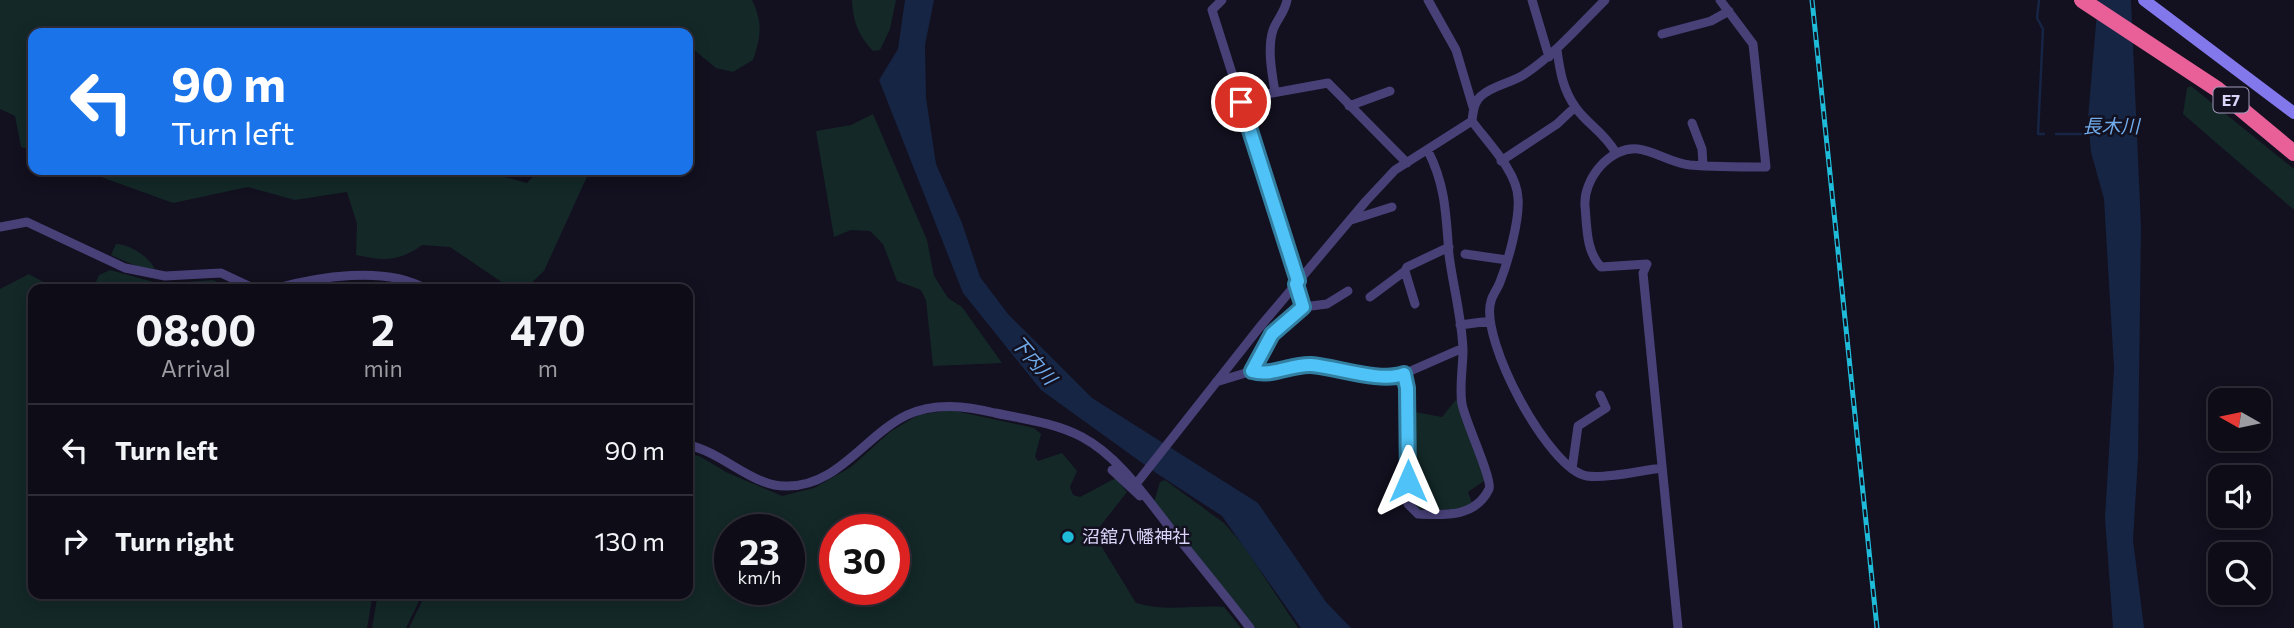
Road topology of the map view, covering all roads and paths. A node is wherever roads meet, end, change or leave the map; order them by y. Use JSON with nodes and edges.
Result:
{"nodes":[{"id":1,"x":1222,"y":0,"type":"edge"},
{"id":2,"x":1287,"y":0,"type":"edge"},
{"id":3,"x":1428,"y":0,"type":"edge"},
{"id":4,"x":1532,"y":0,"type":"edge"},
{"id":5,"x":1605,"y":0,"type":"edge"},
{"id":6,"x":1720,"y":0,"type":"edge"},
{"id":7,"x":2082,"y":0,"type":"edge"},
{"id":8,"x":2144,"y":0,"type":"edge"},
{"id":9,"x":1729,"y":11,"type":"junction"},
{"id":10,"x":1662,"y":34,"type":"dead end"},
{"id":11,"x":1553,"y":54,"type":"junction"},
{"id":12,"x":1390,"y":91,"type":"dead end"},
{"id":13,"x":1275,"y":92,"type":"junction"},
{"id":14,"x":1241,"y":102,"type":"junction"},
{"id":15,"x":1349,"y":106,"type":"junction"},
{"id":16,"x":1575,"y":107,"type":"junction"},
{"id":17,"x":1474,"y":108,"type":"junction"},
{"id":18,"x":2294,"y":113,"type":"edge"},
{"id":19,"x":1472,"y":121,"type":"junction"},
{"id":20,"x":1692,"y":123,"type":"dead end"},
{"id":21,"x":1428,"y":151,"type":"junction"},
{"id":22,"x":1616,"y":153,"type":"junction"},
{"id":23,"x":2294,"y":153,"type":"edge"},
{"id":24,"x":1501,"y":161,"type":"junction"},
{"id":25,"x":1407,"y":163,"type":"junction"},
{"id":26,"x":1703,"y":165,"type":"junction"},
{"id":27,"x":1392,"y":207,"type":"dead end"},
{"id":28,"x":1349,"y":221,"type":"junction"},
{"id":29,"x":0,"y":227,"type":"edge"},
{"id":30,"x":1449,"y":247,"type":"junction"},
{"id":31,"x":1465,"y":254,"type":"dead end"},
{"id":32,"x":1507,"y":260,"type":"junction"},
{"id":33,"x":1405,"y":271,"type":"junction"},
{"id":34,"x":1297,"y":283,"type":"junction"},
{"id":35,"x":244,"y":284,"type":"edge"},
{"id":36,"x":290,"y":284,"type":"edge"},
{"id":37,"x":418,"y":284,"type":"edge"},
{"id":38,"x":1348,"y":291,"type":"dead end"},
{"id":39,"x":1370,"y":297,"type":"dead end"},
{"id":40,"x":1415,"y":304,"type":"dead end"},
{"id":41,"x":1303,"y":307,"type":"junction"},
{"id":42,"x":1490,"y":321,"type":"junction"},
{"id":43,"x":1460,"y":325,"type":"junction"},
{"id":44,"x":1463,"y":348,"type":"junction"},
{"id":45,"x":1252,"y":371,"type":"junction"},
{"id":46,"x":1404,"y":374,"type":"junction"},
{"id":47,"x":1214,"y":383,"type":"junction"},
{"id":48,"x":1600,"y":395,"type":"dead end"},
{"id":49,"x":1092,"y":443,"type":"junction"},
{"id":50,"x":693,"y":447,"type":"edge"},
{"id":51,"x":1662,"y":468,"type":"junction"},
{"id":52,"x":1572,"y":469,"type":"junction"},
{"id":53,"x":1139,"y":481,"type":"junction"},
{"id":54,"x":1141,"y":498,"type":"dead end"},
{"id":55,"x":1250,"y":628,"type":"edge"},
{"id":56,"x":1678,"y":628,"type":"edge"}],
"edges":[{"from":1,"to":14,"type":"street"},
{"from":2,"to":13,"type":"street"},
{"from":3,"to":17,"type":"street"},
{"from":4,"to":11,"type":"street"},
{"from":5,"to":11,"type":"street"},
{"from":6,"to":9,"type":"street"},
{"from":7,"to":23,"type":"highway","number":"E7"},
{"from":8,"to":18,"type":"street"},
{"from":9,"to":10,"type":"street"},
{"from":9,"to":26,"type":"street"},
{"from":11,"to":16,"type":"street"},
{"from":11,"to":17,"type":"street"},
{"from":12,"to":15,"type":"street"},
{"from":13,"to":14,"type":"street"},
{"from":13,"to":15,"type":"street"},
{"from":14,"to":34,"type":"street"},
{"from":15,"to":25,"type":"street"},
{"from":16,"to":22,"type":"street"},
{"from":16,"to":24,"type":"street"},
{"from":17,"to":19,"type":"street"},
{"from":19,"to":21,"type":"street"},
{"from":19,"to":24,"type":"street"},
{"from":20,"to":26,"type":"street"},
{"from":21,"to":25,"type":"street"},
{"from":21,"to":30,"type":"street"},
{"from":22,"to":26,"type":"street"},
{"from":22,"to":51,"type":"street"},
{"from":24,"to":32,"type":"street"},
{"from":25,"to":28,"type":"street"},
{"from":27,"to":28,"type":"street"},
{"from":28,"to":34,"type":"street"},
{"from":29,"to":35,"type":"street"},
{"from":30,"to":33,"type":"street"},
{"from":30,"to":43,"type":"street"},
{"from":31,"to":32,"type":"street"},
{"from":32,"to":42,"type":"street"},
{"from":33,"to":39,"type":"street"},
{"from":33,"to":40,"type":"street"},
{"from":34,"to":41,"type":"street"},
{"from":34,"to":47,"type":"street"},
{"from":36,"to":37,"type":"street"},
{"from":38,"to":41,"type":"street"},
{"from":41,"to":45,"type":"street"},
{"from":42,"to":43,"type":"street"},
{"from":42,"to":52,"type":"street"},
{"from":43,"to":44,"type":"street"},
{"from":44,"to":46,"type":"street"},
{"from":44,"to":46,"type":"street"},
{"from":45,"to":46,"type":"street"},
{"from":45,"to":47,"type":"street"},
{"from":47,"to":53,"type":"street"},
{"from":48,"to":52,"type":"street"},
{"from":49,"to":50,"type":"street"},
{"from":49,"to":53,"type":"street"},
{"from":49,"to":54,"type":"street"},
{"from":51,"to":52,"type":"street"},
{"from":51,"to":56,"type":"street"},
{"from":53,"to":55,"type":"street"}]}
